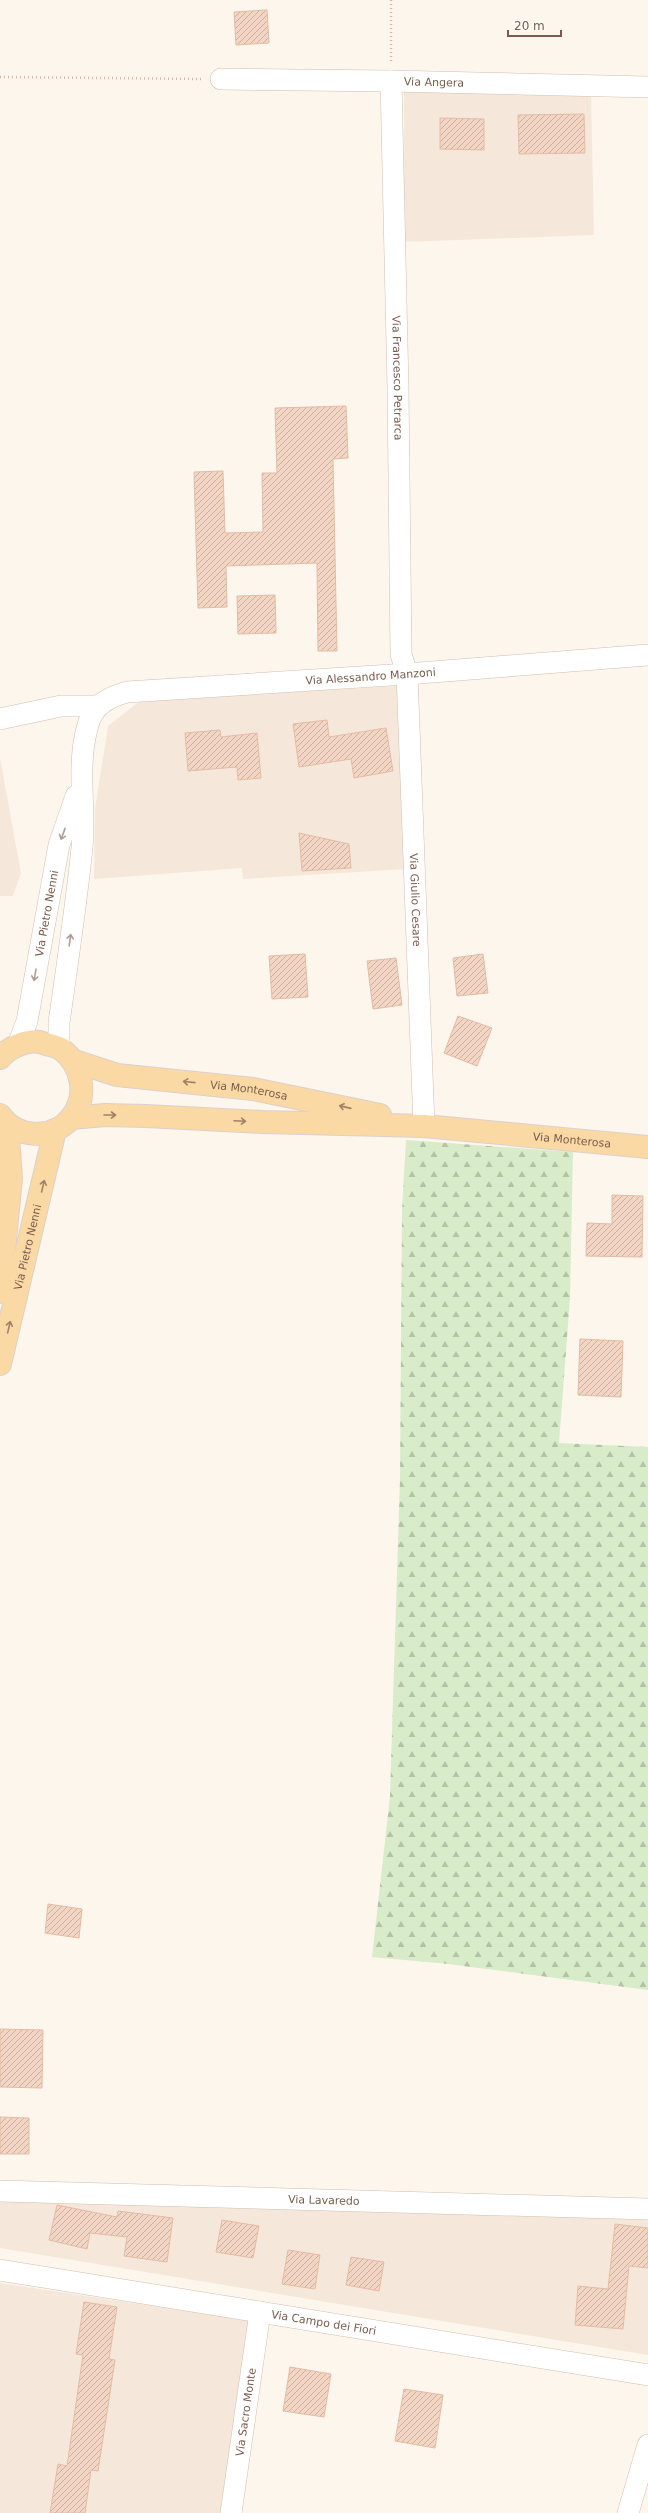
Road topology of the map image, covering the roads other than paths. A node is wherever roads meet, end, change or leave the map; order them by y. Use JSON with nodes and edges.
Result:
{"nodes":[{"id":1,"x":221,"y":79,"type":"road end"},
{"id":2,"x":391,"y":81,"type":"junction"},
{"id":3,"x":648,"y":88,"type":"edge"},
{"id":4,"x":648,"y":655,"type":"edge"},
{"id":5,"x":407,"y":674,"type":"junction"},
{"id":6,"x":97,"y":706,"type":"junction"},
{"id":7,"x":0,"y":719,"type":"edge"},
{"id":8,"x":80,"y":784,"type":"junction"},
{"id":9,"x":5,"y":1054,"type":"edge"},
{"id":10,"x":67,"y":1054,"type":"junction"},
{"id":11,"x":3,"y":1120,"type":"edge"},
{"id":12,"x":63,"y":1124,"type":"junction"},
{"id":13,"x":424,"y":1126,"type":"junction"},
{"id":14,"x":648,"y":1147,"type":"edge"},
{"id":15,"x":0,"y":1292,"type":"edge"},
{"id":16,"x":0,"y":1364,"type":"edge"},
{"id":17,"x":0,"y":2191,"type":"edge"},
{"id":18,"x":648,"y":2210,"type":"edge"},
{"id":19,"x":0,"y":2270,"type":"edge"},
{"id":20,"x":260,"y":2312,"type":"junction"},
{"id":21,"x":648,"y":2376,"type":"edge"},
{"id":22,"x":648,"y":2445,"type":"edge"},
{"id":23,"x":231,"y":2513,"type":"edge"},
{"id":24,"x":628,"y":2513,"type":"edge"}],
"edges":[{"from":1,"to":2,"type":"street","name":"Via Angera"},
{"from":2,"to":3,"type":"street","name":"Via Angera"},
{"from":2,"to":5,"type":"street","name":"Via Francesco Petrarca"},
{"from":4,"to":5,"type":"street","name":"Via Alessandro Manzoni"},
{"from":5,"to":6,"type":"street","name":"Via Alessandro Manzoni"},
{"from":5,"to":13,"type":"street","name":"Via Giulio Cesare"},
{"from":6,"to":7,"type":"street"},
{"from":6,"to":8,"type":"street","name":"Via Pietro Nenni"},
{"from":8,"to":9,"type":"street","name":"Via Pietro Nenni","one_way":true},
{"from":10,"to":8,"type":"street","name":"Via Pietro Nenni","one_way":true},
{"from":9,"to":10,"type":"main road","name":"Via Monterosa"},
{"from":10,"to":12,"type":"main road","name":"Via Pietro Nenni"},
{"from":13,"to":10,"type":"main road","name":"Via Monterosa","one_way":true},
{"from":11,"to":12,"type":"main road","name":"Via Monterosa"},
{"from":11,"to":15,"type":"main road","name":"Via Pietro Nenni"},
{"from":12,"to":13,"type":"main road","name":"Via Monterosa","one_way":true},
{"from":16,"to":12,"type":"main road","name":"Via Pietro Nenni","one_way":true},
{"from":13,"to":14,"type":"main road","name":"Via Monterosa"},
{"from":17,"to":18,"type":"street","name":"Via Lavaredo"},
{"from":19,"to":20,"type":"street","name":"Via Campo dei Fiori"},
{"from":20,"to":21,"type":"street","name":"Via Campo dei Fiori"},
{"from":20,"to":23,"type":"street","name":"Via Sacro Monte"},
{"from":22,"to":24,"type":"street"}]}
